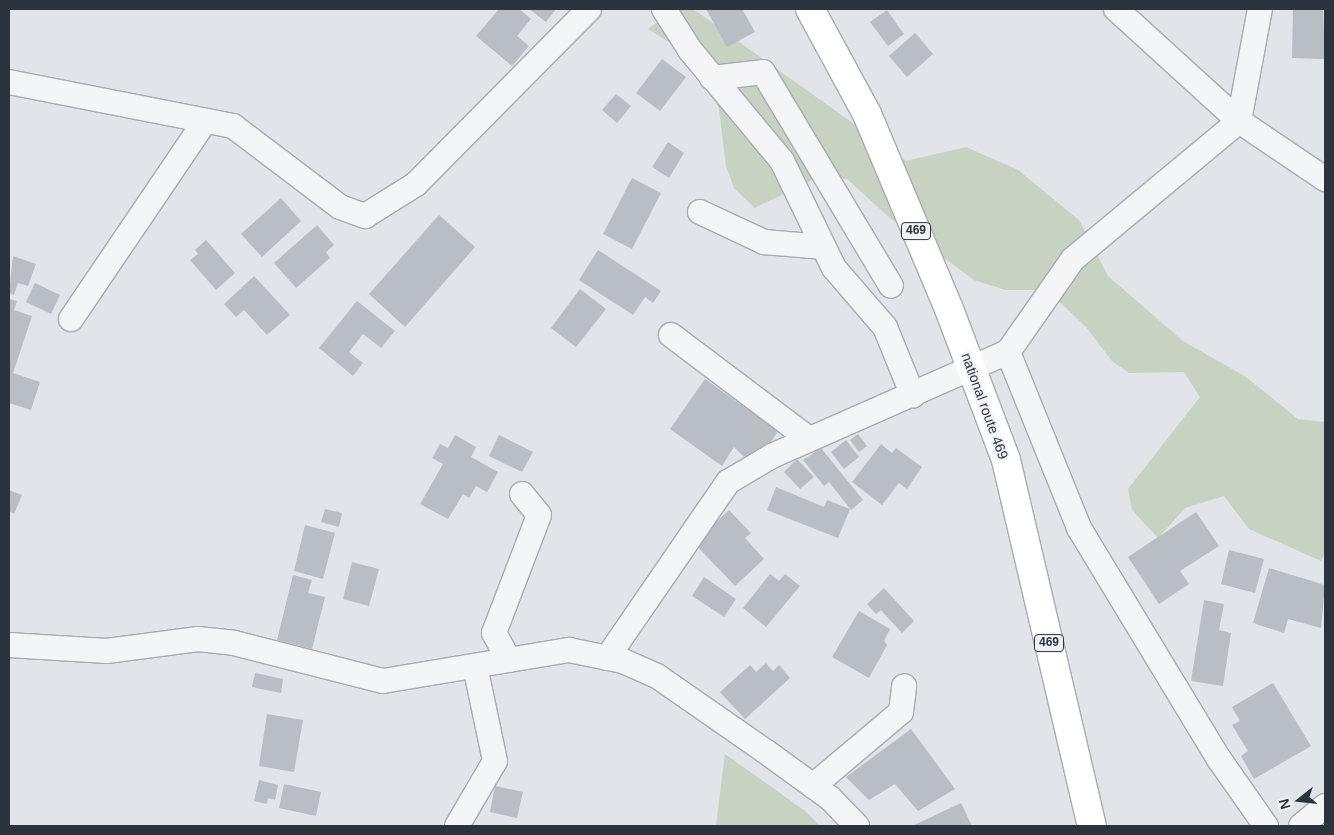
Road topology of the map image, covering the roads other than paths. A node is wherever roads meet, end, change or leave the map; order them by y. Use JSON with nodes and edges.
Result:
{"nodes":[{"id":1,"x":589,"y":9,"type":"edge"},
{"id":2,"x":664,"y":9,"type":"edge"},
{"id":3,"x":810,"y":9,"type":"edge"},
{"id":4,"x":1116,"y":9,"type":"edge"},
{"id":5,"x":1260,"y":9,"type":"edge"},
{"id":6,"x":712,"y":78,"type":"junction"},
{"id":7,"x":9,"y":82,"type":"edge"},
{"id":8,"x":205,"y":121,"type":"junction"},
{"id":9,"x":1239,"y":121,"type":"junction"},
{"id":10,"x":1325,"y":179,"type":"edge"},
{"id":11,"x":700,"y":212,"type":"dead end"},
{"id":12,"x":824,"y":247,"type":"junction"},
{"id":13,"x":890,"y":286,"type":"dead end"},
{"id":14,"x":71,"y":319,"type":"dead end"},
{"id":15,"x":671,"y":335,"type":"dead end"},
{"id":16,"x":1008,"y":352,"type":"junction"},
{"id":17,"x":973,"y":369,"type":"junction"},
{"id":18,"x":913,"y":396,"type":"junction"},
{"id":19,"x":809,"y":439,"type":"junction"},
{"id":20,"x":522,"y":494,"type":"dead end"},
{"id":21,"x":9,"y":645,"type":"edge"},
{"id":22,"x":607,"y":658,"type":"junction"},
{"id":23,"x":509,"y":660,"type":"junction"},
{"id":24,"x":475,"y":666,"type":"junction"},
{"id":25,"x":904,"y":686,"type":"dead end"},
{"id":26,"x":813,"y":786,"type":"junction"},
{"id":27,"x":1325,"y":806,"type":"edge"},
{"id":28,"x":457,"y":826,"type":"edge"},
{"id":29,"x":857,"y":826,"type":"edge"},
{"id":30,"x":1092,"y":826,"type":"edge"},
{"id":31,"x":1266,"y":826,"type":"edge"},
{"id":32,"x":1301,"y":826,"type":"edge"}],
"edges":[{"from":1,"to":8,"type":"street"},
{"from":2,"to":6,"type":"street"},
{"from":3,"to":17,"type":"highway","name":"national route 469","number":"469"},
{"from":4,"to":9,"type":"street"},
{"from":5,"to":9,"type":"street"},
{"from":6,"to":12,"type":"street"},
{"from":6,"to":13,"type":"street"},
{"from":7,"to":8,"type":"street"},
{"from":8,"to":14,"type":"street"},
{"from":9,"to":10,"type":"street"},
{"from":9,"to":16,"type":"street"},
{"from":11,"to":12,"type":"street"},
{"from":12,"to":18,"type":"street"},
{"from":15,"to":19,"type":"street"},
{"from":16,"to":17,"type":"street"},
{"from":16,"to":31,"type":"street"},
{"from":17,"to":18,"type":"street"},
{"from":17,"to":30,"type":"highway","name":"national route 469","number":"469"},
{"from":18,"to":19,"type":"street"},
{"from":19,"to":22,"type":"street"},
{"from":20,"to":23,"type":"street"},
{"from":21,"to":24,"type":"street"},
{"from":22,"to":23,"type":"street"},
{"from":22,"to":26,"type":"street"},
{"from":23,"to":24,"type":"street"},
{"from":24,"to":28,"type":"street"},
{"from":25,"to":26,"type":"street"},
{"from":26,"to":29,"type":"street"},
{"from":27,"to":32,"type":"street"}]}
